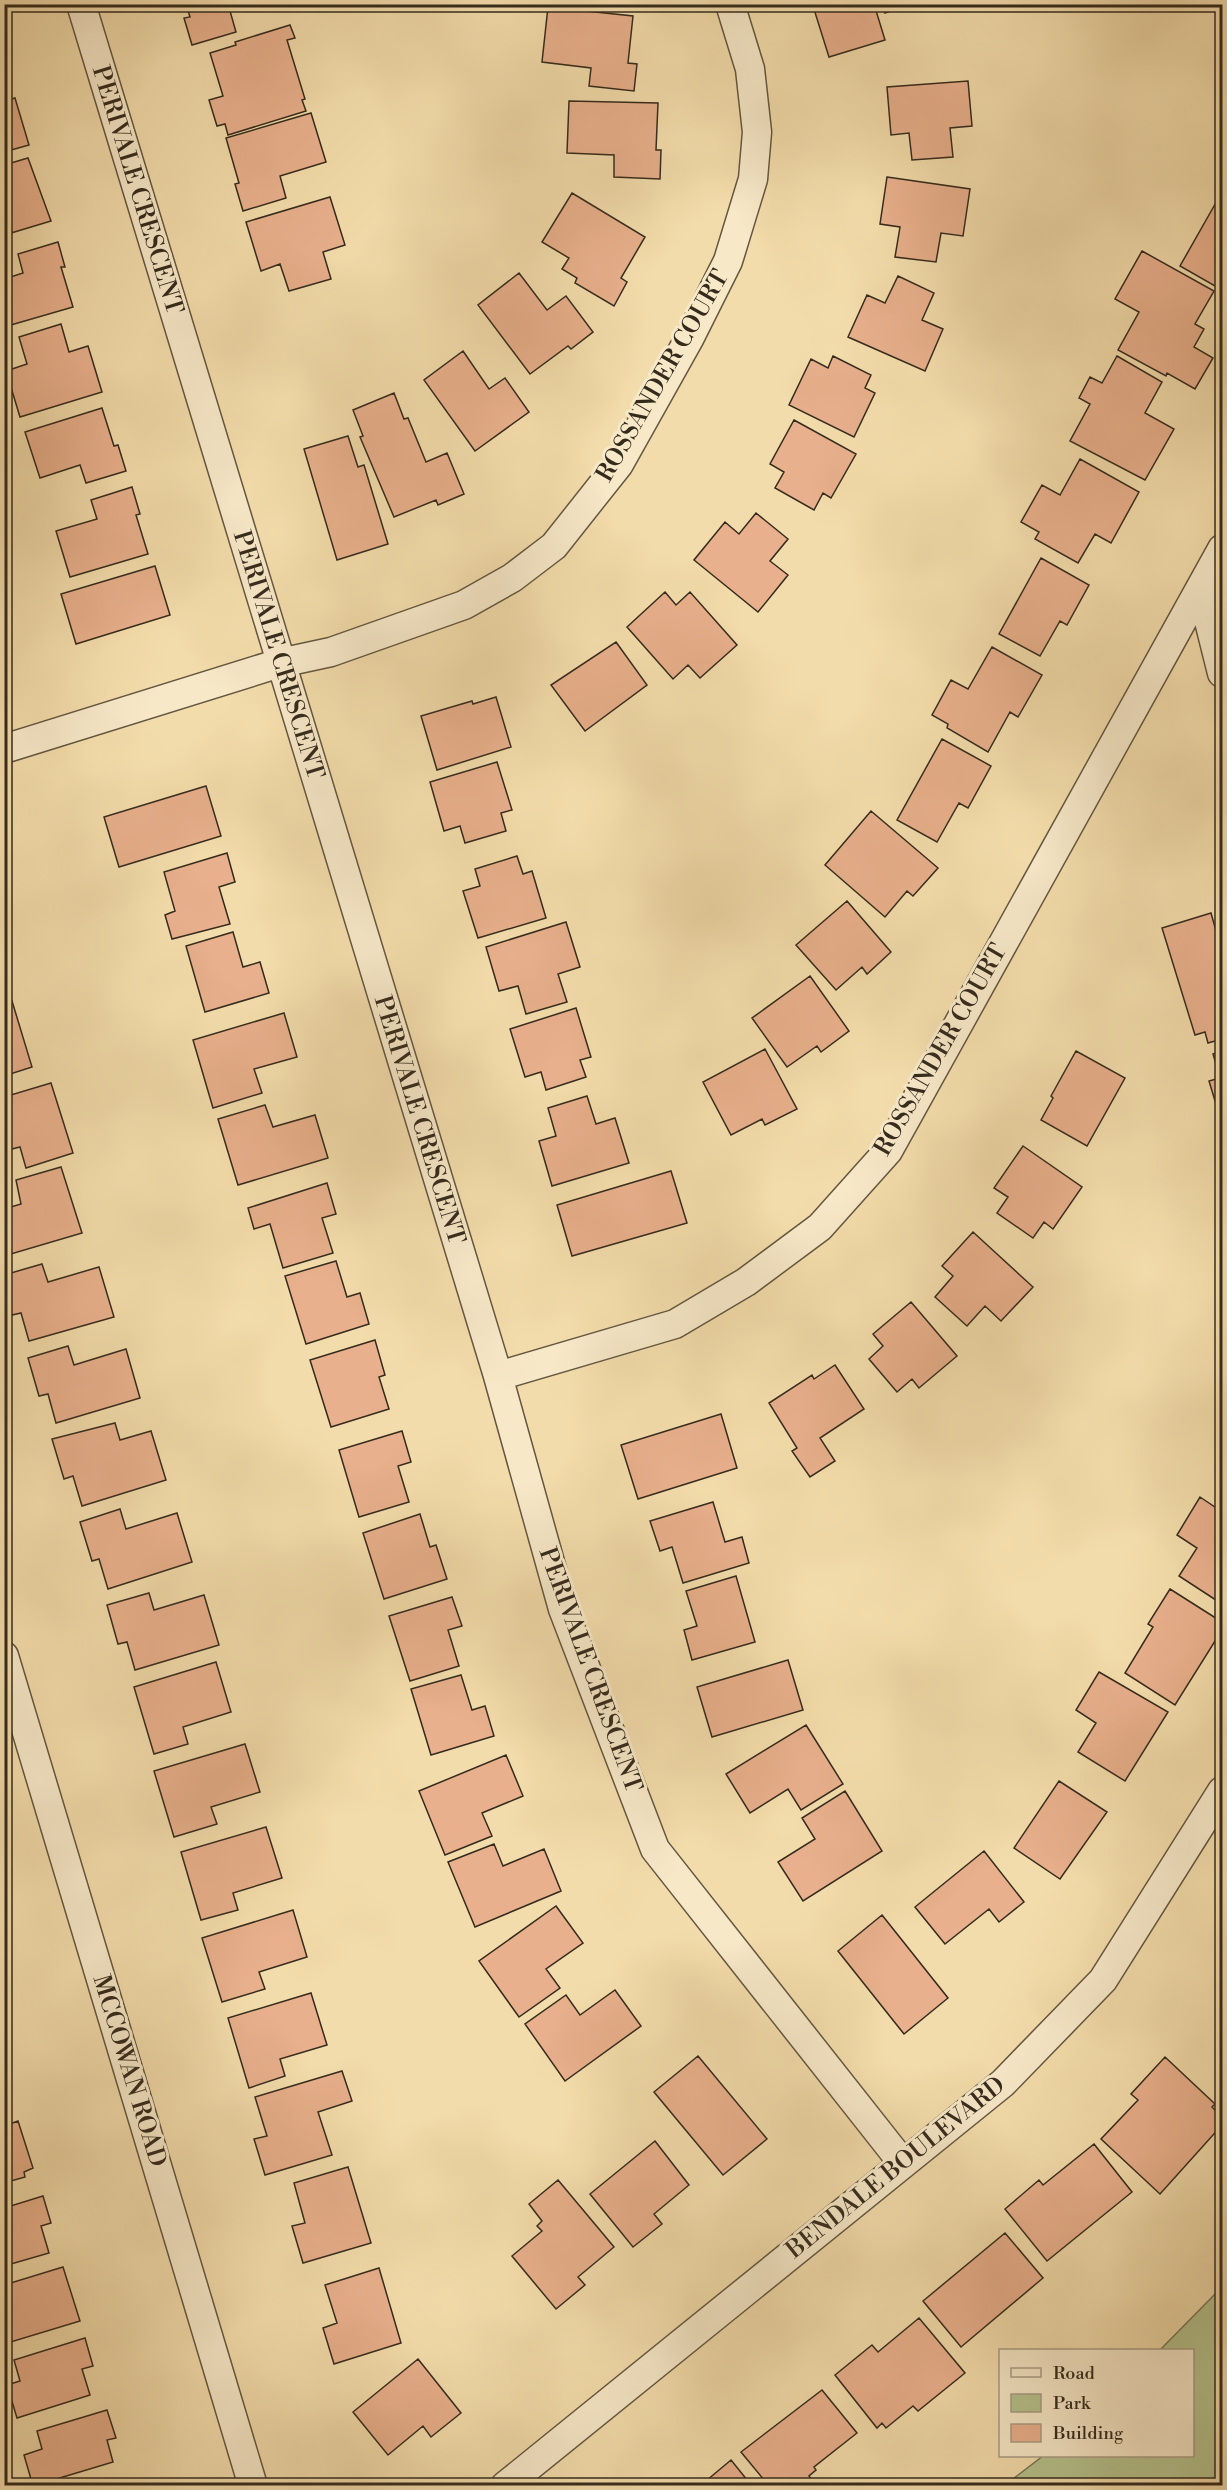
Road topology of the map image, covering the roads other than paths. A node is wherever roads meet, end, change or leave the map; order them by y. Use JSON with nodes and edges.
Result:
{"nodes":[{"id":1,"x":81,"y":4,"type":"edge"},
{"id":2,"x":730,"y":4,"type":"edge"},
{"id":3,"x":1222,"y":549,"type":"edge"},
{"id":4,"x":1201,"y":589,"type":"junction"},
{"id":5,"x":280,"y":663,"type":"junction"},
{"id":6,"x":1222,"y":673,"type":"edge"},
{"id":7,"x":4,"y":749,"type":"edge"},
{"id":8,"x":498,"y":1376,"type":"junction"},
{"id":9,"x":4,"y":1656,"type":"edge"},
{"id":10,"x":1222,"y":1791,"type":"edge"},
{"id":11,"x":902,"y":2162,"type":"junction"},
{"id":12,"x":253,"y":2486,"type":"edge"},
{"id":13,"x":506,"y":2486,"type":"edge"}],
"edges":[{"from":1,"to":5,"type":"street","name":"PERIVALE CRESCENT"},
{"from":2,"to":5,"type":"street","name":"ROSSANDER COURT"},
{"from":3,"to":4,"type":"street","name":"ROSSANDER COURT"},
{"from":4,"to":6,"type":"street"},
{"from":4,"to":8,"type":"street","name":"ROSSANDER COURT"},
{"from":5,"to":7,"type":"street","name":"ROSSANDER COURT"},
{"from":5,"to":8,"type":"street","name":"PERIVALE CRESCENT"},
{"from":8,"to":11,"type":"street","name":"PERIVALE CRESCENT"},
{"from":9,"to":12,"type":"street","name":"MCCOWAN ROAD"},
{"from":10,"to":11,"type":"street","name":"BENDALE BOULEVARD"},
{"from":11,"to":13,"type":"street","name":"BENDALE BOULEVARD"}]}
